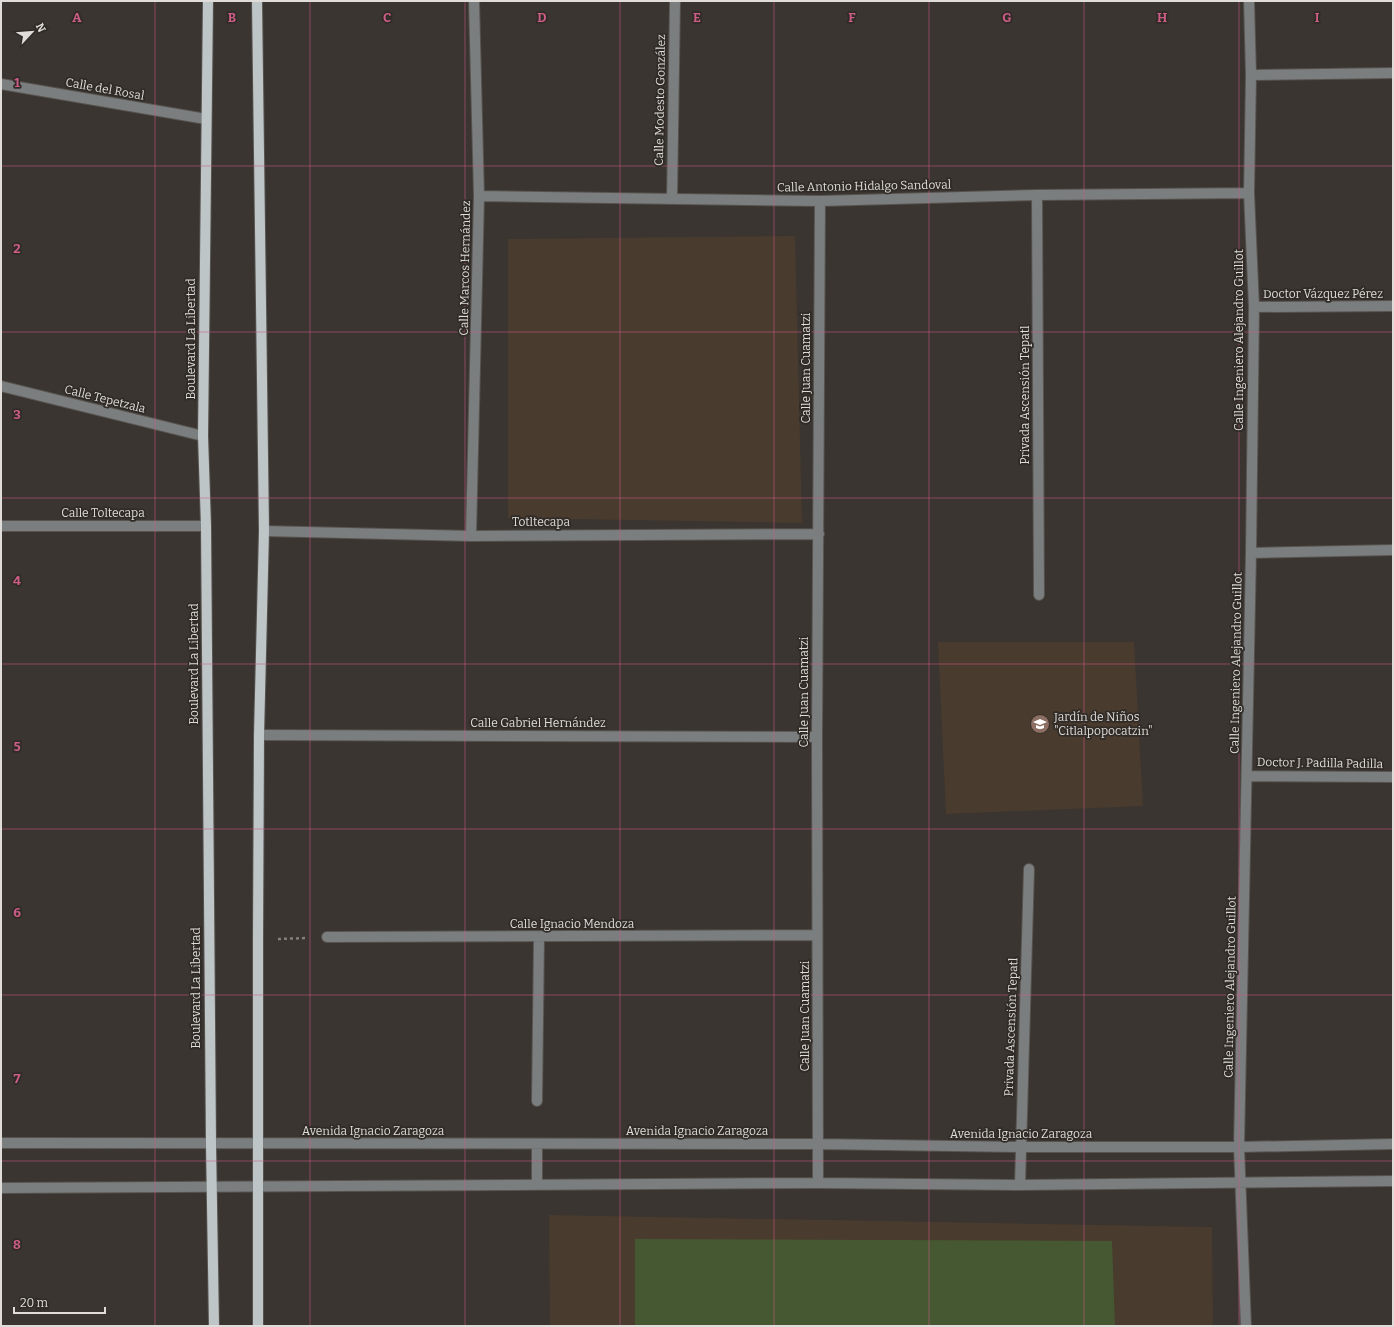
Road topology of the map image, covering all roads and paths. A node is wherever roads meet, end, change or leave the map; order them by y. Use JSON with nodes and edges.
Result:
{"nodes":[{"id":1,"x":208,"y":1,"type":"edge"},
{"id":2,"x":257,"y":1,"type":"edge"},
{"id":3,"x":474,"y":1,"type":"edge"},
{"id":4,"x":675,"y":1,"type":"edge"},
{"id":5,"x":1249,"y":1,"type":"edge"},
{"id":6,"x":1393,"y":73,"type":"edge"},
{"id":7,"x":1251,"y":75,"type":"junction"},
{"id":8,"x":1,"y":84,"type":"edge"},
{"id":9,"x":206,"y":119,"type":"junction"},
{"id":10,"x":1249,"y":193,"type":"junction"},
{"id":11,"x":1037,"y":195,"type":"junction"},
{"id":12,"x":479,"y":196,"type":"junction"},
{"id":13,"x":672,"y":199,"type":"junction"},
{"id":14,"x":820,"y":201,"type":"junction"},
{"id":15,"x":1393,"y":306,"type":"edge"},
{"id":16,"x":1254,"y":307,"type":"junction"},
{"id":17,"x":1,"y":386,"type":"edge"},
{"id":18,"x":203,"y":436,"type":"junction"},
{"id":19,"x":1,"y":526,"type":"edge"},
{"id":20,"x":206,"y":526,"type":"junction"},
{"id":21,"x":264,"y":531,"type":"junction"},
{"id":22,"x":819,"y":534,"type":"junction"},
{"id":23,"x":472,"y":536,"type":"junction"},
{"id":24,"x":1393,"y":550,"type":"edge"},
{"id":25,"x":1251,"y":553,"type":"junction"},
{"id":26,"x":1039,"y":595,"type":"dead end"},
{"id":27,"x":259,"y":735,"type":"junction"},
{"id":28,"x":817,"y":737,"type":"junction"},
{"id":29,"x":1247,"y":776,"type":"junction"},
{"id":30,"x":1393,"y":777,"type":"edge"},
{"id":31,"x":1029,"y":869,"type":"dead end"},
{"id":32,"x":817,"y":935,"type":"junction"},
{"id":33,"x":327,"y":937,"type":"joint"},
{"id":34,"x":539,"y":938,"type":"junction"},
{"id":35,"x":258,"y":940,"type":"junction"},
{"id":36,"x":537,"y":1100,"type":"dead end"},
{"id":37,"x":1,"y":1143,"type":"edge"},
{"id":38,"x":210,"y":1144,"type":"junction"},
{"id":39,"x":258,"y":1144,"type":"junction"},
{"id":40,"x":537,"y":1144,"type":"junction"},
{"id":41,"x":818,"y":1144,"type":"junction"},
{"id":42,"x":1393,"y":1144,"type":"edge"},
{"id":43,"x":1021,"y":1148,"type":"junction"},
{"id":44,"x":1239,"y":1148,"type":"junction"},
{"id":45,"x":1393,"y":1181,"type":"edge"},
{"id":46,"x":818,"y":1183,"type":"junction"},
{"id":47,"x":1240,"y":1183,"type":"junction"},
{"id":48,"x":1020,"y":1184,"type":"junction"},
{"id":49,"x":537,"y":1185,"type":"junction"},
{"id":50,"x":258,"y":1187,"type":"junction"},
{"id":51,"x":1,"y":1188,"type":"edge"},
{"id":52,"x":212,"y":1188,"type":"junction"},
{"id":53,"x":214,"y":1326,"type":"edge"},
{"id":54,"x":258,"y":1326,"type":"edge"},
{"id":55,"x":1246,"y":1326,"type":"edge"}],
"edges":[{"from":1,"to":9,"type":"main road","name":"Boulevard La Libertad"},
{"from":2,"to":21,"type":"main road"},
{"from":3,"to":12,"type":"street","name":"Calle Marcos Hernández"},
{"from":4,"to":13,"type":"street","name":"Calle Modesto González"},
{"from":5,"to":7,"type":"street","name":"Calle Ingeniero Alejandro Guillot"},
{"from":6,"to":7,"type":"street"},
{"from":7,"to":10,"type":"street","name":"Calle Ingeniero Alejandro Guillot"},
{"from":8,"to":9,"type":"street","name":"Calle del Rosal"},
{"from":9,"to":18,"type":"main road","name":"Boulevard La Libertad"},
{"from":10,"to":11,"type":"street","name":"Calle Antonio Hidalgo Sandoval"},
{"from":10,"to":16,"type":"street","name":"Calle Ingeniero Alejandro Guillot"},
{"from":11,"to":14,"type":"street","name":"Calle Antonio Hidalgo Sandoval"},
{"from":11,"to":26,"type":"street","name":"Privada Ascensión Tepatl"},
{"from":12,"to":13,"type":"street","name":"Calle Antonio Hidalgo Sandoval"},
{"from":12,"to":23,"type":"street","name":"Calle Marcos Hernández"},
{"from":13,"to":14,"type":"street","name":"Calle Antonio Hidalgo Sandoval"},
{"from":14,"to":22,"type":"street","name":"Calle Juan Cuamatzi"},
{"from":15,"to":16,"type":"street","name":"Doctor Vázquez Pérez"},
{"from":16,"to":25,"type":"street","name":"Calle Ingeniero Alejandro Guillot"},
{"from":17,"to":18,"type":"street","name":"Calle Tepetzala"},
{"from":18,"to":20,"type":"main road","name":"Boulevard La Libertad"},
{"from":19,"to":20,"type":"street","name":"Calle Toltecapa"},
{"from":20,"to":38,"type":"main road","name":"Boulevard La Libertad"},
{"from":21,"to":23,"type":"street","name":"Totltecapa"},
{"from":21,"to":27,"type":"main road"},
{"from":22,"to":23,"type":"street","name":"Totltecapa"},
{"from":22,"to":28,"type":"street","name":"Calle Juan Cuamatzi"},
{"from":24,"to":25,"type":"street"},
{"from":25,"to":29,"type":"street","name":"Calle Ingeniero Alejandro Guillot"},
{"from":27,"to":28,"type":"street","name":"Calle Gabriel Hernández"},
{"from":27,"to":35,"type":"main road"},
{"from":28,"to":32,"type":"street","name":"Calle Juan Cuamatzi"},
{"from":29,"to":30,"type":"street","name":"Doctor J. Padilla Padilla"},
{"from":29,"to":44,"type":"street","name":"Calle Ingeniero Alejandro Guillot"},
{"from":31,"to":43,"type":"street","name":"Privada Ascensión Tepatl"},
{"from":32,"to":34,"type":"street","name":"Calle Ignacio Mendoza"},
{"from":32,"to":41,"type":"street","name":"Calle Juan Cuamatzi"},
{"from":33,"to":34,"type":"street","name":"Calle Ignacio Mendoza"},
{"from":33,"to":35,"type":"path"},
{"from":34,"to":36,"type":"street"},
{"from":35,"to":39,"type":"main road"},
{"from":37,"to":38,"type":"street","name":"Avenida Ignacio Zaragoza"},
{"from":38,"to":39,"type":"street","name":"Avenida Ignacio Zaragoza"},
{"from":38,"to":52,"type":"main road","name":"Boulevard La Libertad"},
{"from":39,"to":40,"type":"street","name":"Avenida Ignacio Zaragoza"},
{"from":39,"to":50,"type":"main road"},
{"from":40,"to":41,"type":"street","name":"Avenida Ignacio Zaragoza"},
{"from":40,"to":49,"type":"street"},
{"from":41,"to":43,"type":"street","name":"Avenida Ignacio Zaragoza"},
{"from":41,"to":46,"type":"street","name":"Calle Juan Cuamatzi"},
{"from":42,"to":44,"type":"street","name":"Avenida Ignacio Zaragoza"},
{"from":43,"to":44,"type":"street","name":"Avenida Ignacio Zaragoza"},
{"from":43,"to":48,"type":"street","name":"Privada Ascensión Tepatl"},
{"from":44,"to":47,"type":"street","name":"Calle Ingeniero Alejandro Guillot"},
{"from":45,"to":47,"type":"street"},
{"from":46,"to":48,"type":"street"},
{"from":46,"to":49,"type":"street"},
{"from":47,"to":48,"type":"street"},
{"from":47,"to":55,"type":"street","name":"Calle Ingeniero Alejandro Guillot"},
{"from":49,"to":50,"type":"street"},
{"from":50,"to":52,"type":"street"},
{"from":50,"to":54,"type":"main road"},
{"from":51,"to":52,"type":"street"},
{"from":52,"to":53,"type":"main road","name":"Boulevard La Libertad"}]}
